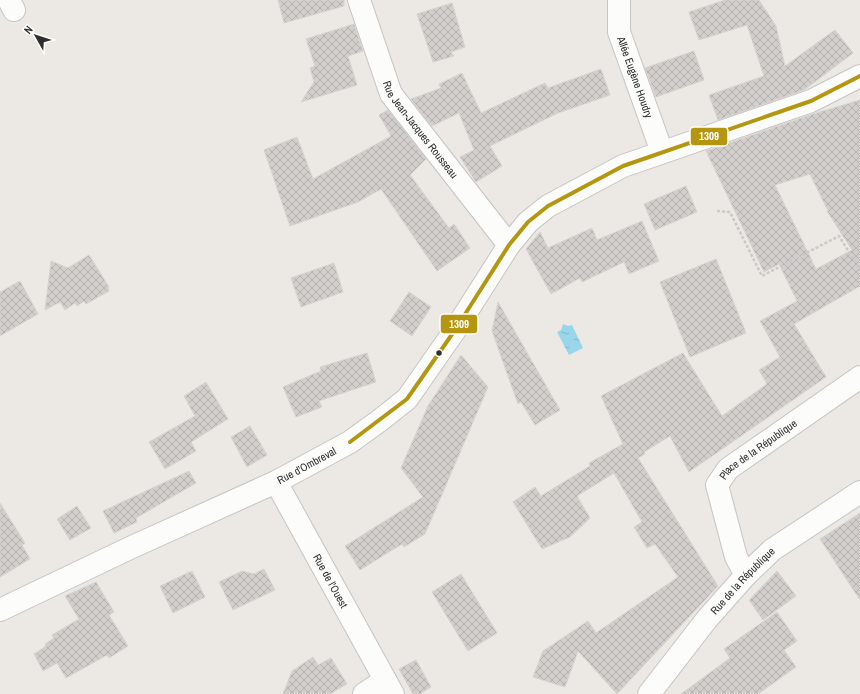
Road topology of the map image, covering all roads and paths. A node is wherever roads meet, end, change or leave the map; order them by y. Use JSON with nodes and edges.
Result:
{"nodes":[{"id":1,"x":359,"y":0,"type":"edge"},
{"id":2,"x":618,"y":0,"type":"edge"},
{"id":3,"x":860,"y":76,"type":"edge"},
{"id":4,"x":662,"y":152,"type":"junction"},
{"id":5,"x":717,"y":211,"type":"dead end"},
{"id":6,"x":509,"y":245,"type":"junction"},
{"id":7,"x":860,"y":270,"type":"edge"},
{"id":8,"x":860,"y":377,"type":"edge"},
{"id":9,"x":276,"y":482,"type":"junction"},
{"id":10,"x":860,"y":492,"type":"edge"},
{"id":11,"x":746,"y":575,"type":"junction"},
{"id":12,"x":0,"y":610,"type":"edge"},
{"id":13,"x":389,"y":687,"type":"edge"},
{"id":14,"x":364,"y":694,"type":"edge"},
{"id":15,"x":649,"y":694,"type":"edge"}],
"edges":[{"from":1,"to":6,"type":"street","name":"Rue Jean-Jacques Rousseau"},
{"from":2,"to":4,"type":"street","name":"Allée Eugène Houdry"},
{"from":3,"to":4,"type":"street","name":"Rue d'Ombreval"},
{"from":4,"to":6,"type":"street","name":"Rue d'Ombreval"},
{"from":5,"to":7,"type":"path"},
{"from":6,"to":9,"type":"street","name":"Rue d'Ombreval"},
{"from":8,"to":11,"type":"street","name":"Place de la République"},
{"from":9,"to":12,"type":"street","name":"Rue d'Ombreval"},
{"from":9,"to":13,"type":"street","name":"Rue de l'Ouest"},
{"from":10,"to":11,"type":"street","name":"Rue de la République"},
{"from":11,"to":15,"type":"street","name":"Rue de la République"},
{"from":13,"to":14,"type":"street","name":"Rue de l'Ouest"}]}
